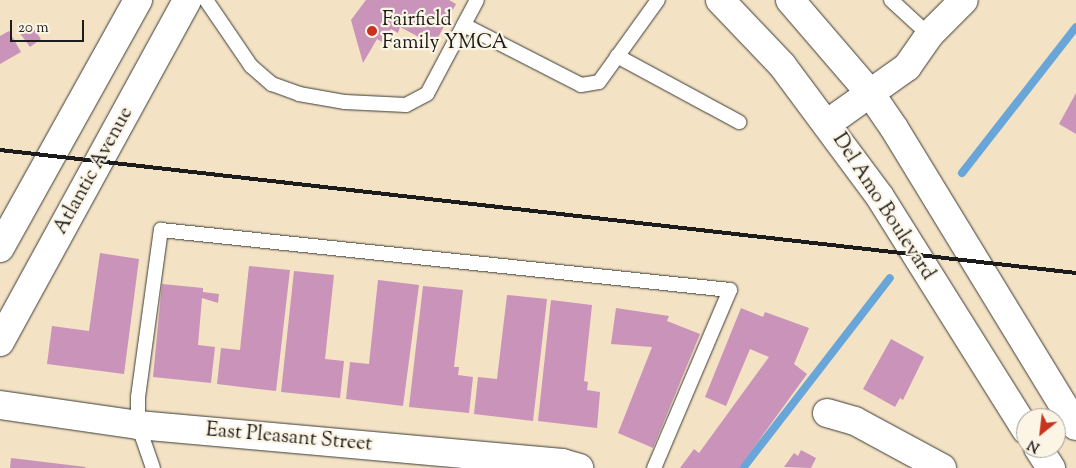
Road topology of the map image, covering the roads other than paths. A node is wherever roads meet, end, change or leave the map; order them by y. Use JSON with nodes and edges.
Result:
{"nodes":[{"id":1,"x":138,"y":0,"type":"edge"},
{"id":2,"x":187,"y":0,"type":"edge"},
{"id":3,"x":206,"y":0,"type":"edge"},
{"id":4,"x":478,"y":0,"type":"edge"},
{"id":5,"x":658,"y":0,"type":"edge"},
{"id":6,"x":720,"y":0,"type":"edge"},
{"id":7,"x":790,"y":0,"type":"edge"},
{"id":8,"x":891,"y":0,"type":"edge"},
{"id":9,"x":964,"y":0,"type":"edge"},
{"id":10,"x":464,"y":25,"type":"junction"},
{"id":11,"x":928,"y":35,"type":"junction"},
{"id":12,"x":617,"y":56,"type":"junction"},
{"id":13,"x":870,"y":93,"type":"junction"},
{"id":14,"x":739,"y":122,"type":"dead end"},
{"id":15,"x":828,"y":123,"type":"junction"},
{"id":16,"x":0,"y":248,"type":"edge"},
{"id":17,"x":0,"y":342,"type":"edge"},
{"id":18,"x":0,"y":405,"type":"edge"},
{"id":19,"x":827,"y":413,"type":"dead end"},
{"id":20,"x":1016,"y":414,"type":"edge"},
{"id":21,"x":138,"y":424,"type":"junction"},
{"id":22,"x":1076,"y":426,"type":"edge"},
{"id":23,"x":153,"y":468,"type":"edge"},
{"id":24,"x":579,"y":468,"type":"edge"},
{"id":25,"x":654,"y":468,"type":"edge"},
{"id":26,"x":942,"y":468,"type":"edge"}],
"edges":[{"from":1,"to":16,"type":"main road"},
{"from":2,"to":17,"type":"main road","name":"Atlantic Avenue"},
{"from":3,"to":10,"type":"lane"},
{"from":4,"to":10,"type":"lane"},
{"from":5,"to":12,"type":"lane"},
{"from":6,"to":15,"type":"main road","name":"Del Amo Boulevard"},
{"from":7,"to":13,"type":"main road"},
{"from":8,"to":11,"type":"lane"},
{"from":9,"to":11,"type":"main road"},
{"from":10,"to":12,"type":"lane"},
{"from":11,"to":13,"type":"main road"},
{"from":12,"to":14,"type":"lane"},
{"from":13,"to":15,"type":"main road"},
{"from":13,"to":22,"type":"main road"},
{"from":15,"to":20,"type":"main road","name":"Del Amo Boulevard"},
{"from":18,"to":21,"type":"main road","name":"East Pleasant Street"},
{"from":19,"to":26,"type":"main road"},
{"from":21,"to":23,"type":"lane"},
{"from":21,"to":24,"type":"main road","name":"East Pleasant Street"},
{"from":21,"to":25,"type":"lane"}]}
